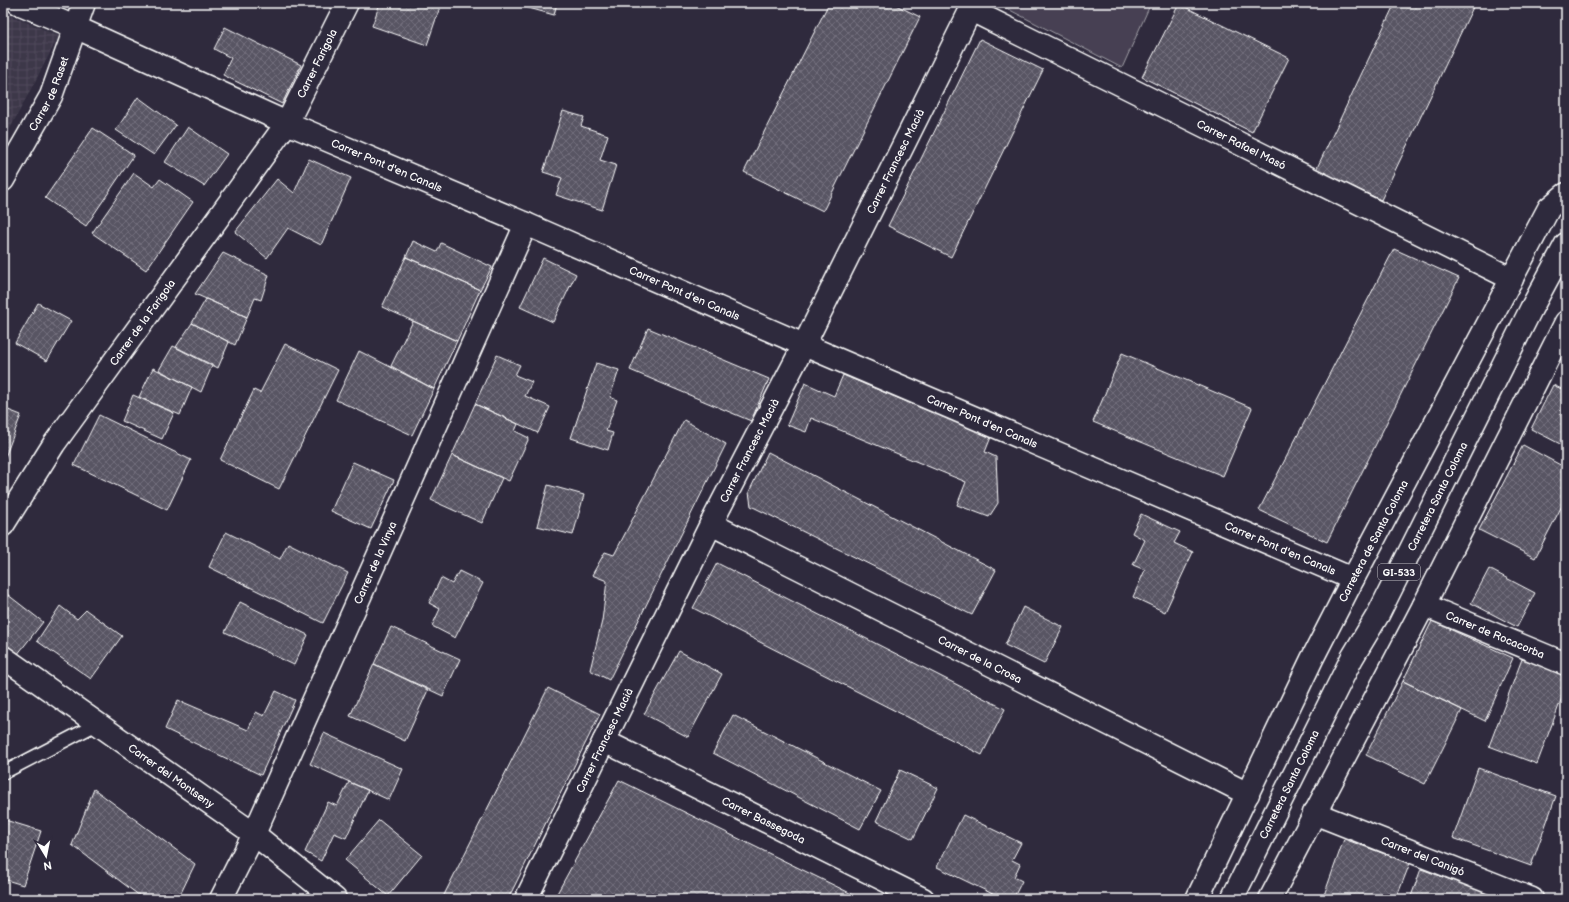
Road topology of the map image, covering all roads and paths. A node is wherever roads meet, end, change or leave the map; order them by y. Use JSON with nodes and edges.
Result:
{"nodes":[{"id":1,"x":18,"y":3,"type":"edge"},
{"id":2,"x":84,"y":3,"type":"edge"},
{"id":3,"x":347,"y":3,"type":"edge"},
{"id":4,"x":973,"y":6,"type":"edge"},
{"id":5,"x":76,"y":27,"type":"junction"},
{"id":6,"x":287,"y":123,"type":"junction"},
{"id":7,"x":3,"y":180,"type":"edge"},
{"id":8,"x":1566,"y":194,"type":"edge"},
{"id":9,"x":526,"y":224,"type":"junction"},
{"id":10,"x":1566,"y":244,"type":"edge"},
{"id":11,"x":1512,"y":279,"type":"junction"},
{"id":12,"x":1563,"y":334,"type":"edge"},
{"id":13,"x":804,"y":345,"type":"junction"},
{"id":14,"x":711,"y":524,"type":"junction"},
{"id":15,"x":3,"y":525,"type":"edge"},
{"id":16,"x":1353,"y":579,"type":"junction"},
{"id":17,"x":1424,"y":605,"type":"junction"},
{"id":18,"x":3,"y":657,"type":"edge"},
{"id":19,"x":1566,"y":664,"type":"edge"},
{"id":20,"x":97,"y":724,"type":"junction"},
{"id":21,"x":604,"y":741,"type":"junction"},
{"id":22,"x":3,"y":773,"type":"edge"},
{"id":23,"x":1248,"y":794,"type":"junction"},
{"id":24,"x":1314,"y":813,"type":"junction"},
{"id":25,"x":254,"y":834,"type":"junction"},
{"id":26,"x":221,"y":899,"type":"edge"},
{"id":27,"x":335,"y":899,"type":"edge"},
{"id":28,"x":526,"y":899,"type":"edge"},
{"id":29,"x":924,"y":899,"type":"edge"},
{"id":30,"x":1197,"y":899,"type":"edge"},
{"id":31,"x":1232,"y":899,"type":"edge"},
{"id":32,"x":1270,"y":899,"type":"edge"},
{"id":33,"x":1532,"y":899,"type":"edge"}],
"edges":[{"from":1,"to":5,"type":"street","name":"Carrer Pont d'en Canals"},
{"from":2,"to":5,"type":"street","name":"Carrer de Raset"},
{"from":3,"to":6,"type":"street","name":"Carrer Farigola"},
{"from":4,"to":11,"type":"street","name":"Carrer Rafael Masó"},
{"from":4,"to":13,"type":"street","name":"Carrer Francesc Macià"},
{"from":5,"to":6,"type":"street","name":"Carrer Pont d'en Canals"},
{"from":5,"to":7,"type":"street","name":"Carrer de Raset"},
{"from":6,"to":9,"type":"street","name":"Carrer Pont d'en Canals"},
{"from":6,"to":15,"type":"street","name":"Carrer de la Farigola"},
{"from":8,"to":11,"type":"street","name":"Carretera de Santa Coloma"},
{"from":9,"to":13,"type":"street","name":"Carrer Pont d'en Canals"},
{"from":9,"to":25,"type":"street","name":"Carrer de la Vinya"},
{"from":10,"to":31,"type":"street","name":"Carretera Santa Coloma","number":"GI-533"},
{"from":11,"to":16,"type":"street","name":"Carretera de Santa Coloma"},
{"from":12,"to":17,"type":"street"},
{"from":13,"to":14,"type":"street","name":"Carrer Francesc Macià"},
{"from":13,"to":16,"type":"street","name":"Carrer Pont d'en Canals"},
{"from":14,"to":21,"type":"street","name":"Carrer Francesc Macià"},
{"from":14,"to":23,"type":"street","name":"Carrer de la Crosa"},
{"from":16,"to":23,"type":"street","name":"Carretera de Santa Coloma"},
{"from":17,"to":19,"type":"street","name":"Carrer de Rocacorba"},
{"from":17,"to":24,"type":"street"},
{"from":18,"to":20,"type":"street","name":"Carrer del Montseny"},
{"from":20,"to":22,"type":"lane"},
{"from":20,"to":25,"type":"street","name":"Carrer del Montseny"},
{"from":21,"to":28,"type":"street","name":"Carrer Francesc Macià"},
{"from":21,"to":29,"type":"street","name":"Carrer Bassegoda"},
{"from":23,"to":30,"type":"street","name":"Carretera de Santa Coloma"},
{"from":24,"to":32,"type":"street"},
{"from":24,"to":33,"type":"street","name":"Carrer del Canigó"},
{"from":25,"to":26,"type":"street","name":"Carrer de la Vinya"},
{"from":25,"to":27,"type":"street","name":"Carrer del Montseny"}]}
